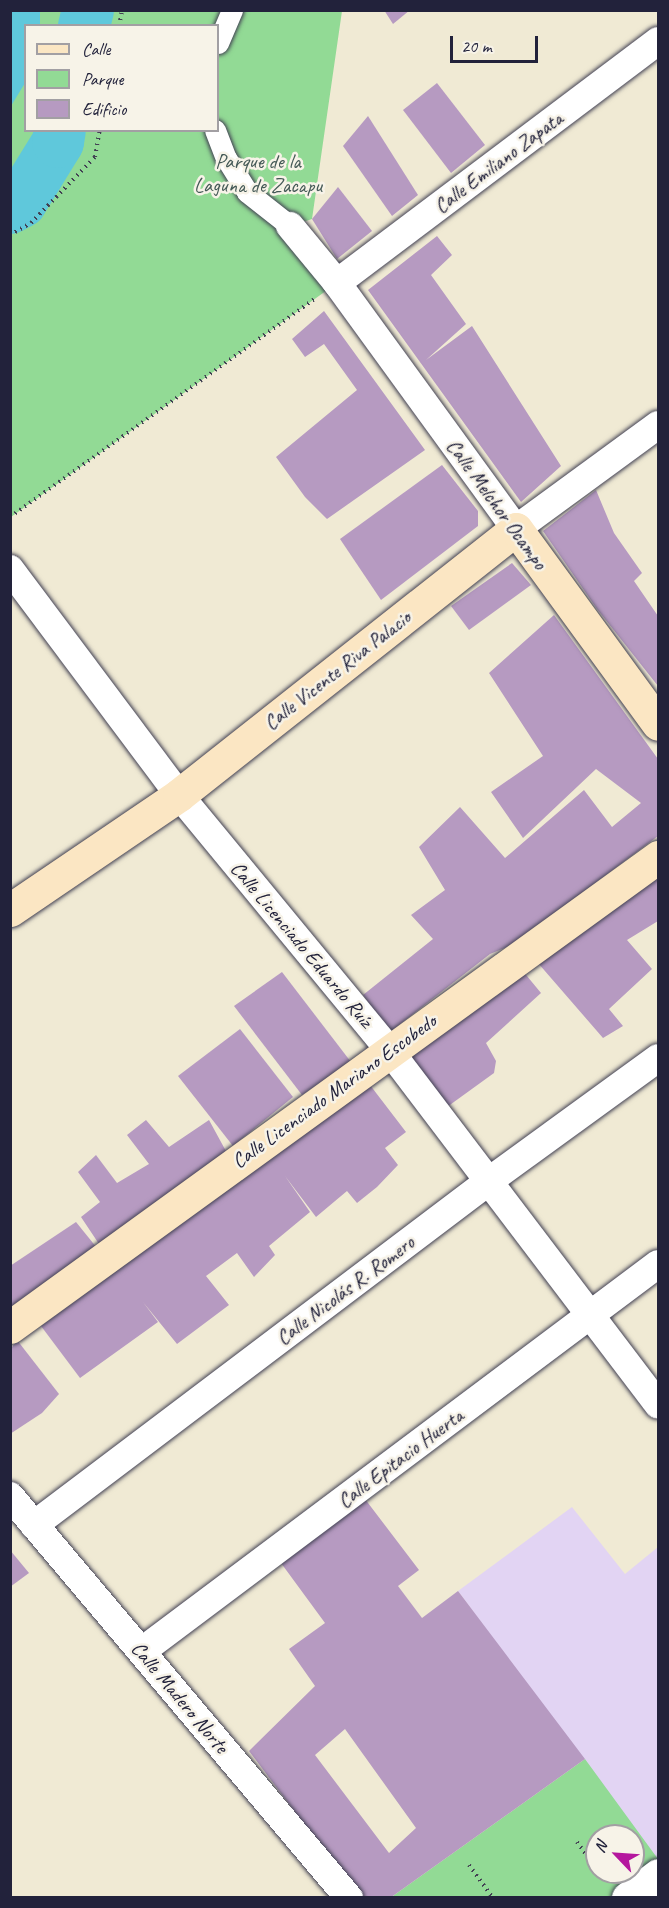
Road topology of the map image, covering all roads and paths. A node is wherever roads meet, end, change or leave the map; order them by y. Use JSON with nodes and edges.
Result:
{"nodes":[{"id":1,"x":232,"y":10,"type":"edge"},
{"id":2,"x":219,"y":41,"type":"edge"},
{"id":3,"x":658,"y":41,"type":"edge"},
{"id":4,"x":100,"y":132,"type":"edge"},
{"id":5,"x":216,"y":132,"type":"edge"},
{"id":6,"x":290,"y":226,"type":"joint"},
{"id":7,"x":10,"y":235,"type":"edge"},
{"id":8,"x":337,"y":283,"type":"junction"},
{"id":9,"x":658,"y":425,"type":"edge"},
{"id":10,"x":10,"y":517,"type":"edge"},
{"id":11,"x":516,"y":530,"type":"junction"},
{"id":12,"x":10,"y":568,"type":"edge"},
{"id":13,"x":658,"y":724,"type":"edge"},
{"id":14,"x":179,"y":795,"type":"junction"},
{"id":15,"x":658,"y":857,"type":"edge"},
{"id":16,"x":10,"y":910,"type":"edge"},
{"id":17,"x":389,"y":1050,"type":"junction"},
{"id":18,"x":658,"y":1058,"type":"edge"},
{"id":19,"x":489,"y":1180,"type":"junction"},
{"id":20,"x":658,"y":1264,"type":"edge"},
{"id":21,"x":591,"y":1314,"type":"junction"},
{"id":22,"x":10,"y":1327,"type":"edge"},
{"id":23,"x":658,"y":1405,"type":"edge"},
{"id":24,"x":10,"y":1496,"type":"edge"},
{"id":25,"x":34,"y":1525,"type":"junction"},
{"id":26,"x":142,"y":1651,"type":"junction"},
{"id":27,"x":577,"y":1842,"type":"dead end"},
{"id":28,"x":585,"y":1853,"type":"edge"},
{"id":29,"x":469,"y":1864,"type":"dead end"},
{"id":30,"x":658,"y":1875,"type":"edge"},
{"id":31,"x":349,"y":1898,"type":"edge"},
{"id":32,"x":493,"y":1898,"type":"edge"},
{"id":33,"x":628,"y":1898,"type":"edge"}],
"edges":[{"from":1,"to":2,"type":"street"},
{"from":3,"to":8,"type":"street","name":"Calle Emiliano Zapata"},
{"from":4,"to":7,"type":"path"},
{"from":5,"to":6,"type":"street"},
{"from":6,"to":8,"type":"street","name":"Calle Melchor Ocampo"},
{"from":8,"to":10,"type":"path"},
{"from":8,"to":11,"type":"street","name":"Calle Melchor Ocampo"},
{"from":9,"to":11,"type":"street","name":"Calle Vicente Riva Palacio"},
{"from":11,"to":13,"type":"main road","name":"Calle Melchor Ocampo"},
{"from":11,"to":14,"type":"main road","name":"Calle Vicente Riva Palacio"},
{"from":12,"to":14,"type":"street","name":"Calle Licenciado Eduardo Ruíz"},
{"from":14,"to":16,"type":"main road","name":"Calle Vicente Riva Palacio"},
{"from":14,"to":17,"type":"street","name":"Calle Licenciado Eduardo Ruíz"},
{"from":15,"to":17,"type":"main road","name":"Calle Licenciado Mariano Escobedo"},
{"from":17,"to":19,"type":"street","name":"Calle Licenciado Eduardo Ruíz"},
{"from":17,"to":22,"type":"main road","name":"Calle Licenciado Mariano Escobedo"},
{"from":18,"to":19,"type":"street","name":"Calle Nicolás R. Romero"},
{"from":19,"to":21,"type":"street","name":"Calle Licenciado Eduardo Ruíz"},
{"from":19,"to":25,"type":"street","name":"Calle Nicolás R. Romero"},
{"from":20,"to":21,"type":"street","name":"Calle Epitacio Huerta"},
{"from":21,"to":23,"type":"street","name":"Calle Licenciado Eduardo Ruíz"},
{"from":21,"to":26,"type":"street","name":"Calle Epitacio Huerta"},
{"from":24,"to":25,"type":"street","name":"Calle Madero Norte"},
{"from":25,"to":26,"type":"street","name":"Calle Madero Norte"},
{"from":26,"to":31,"type":"street","name":"Calle Madero Norte"},
{"from":27,"to":28,"type":"path"},
{"from":29,"to":32,"type":"path"},
{"from":30,"to":33,"type":"street"}]}
